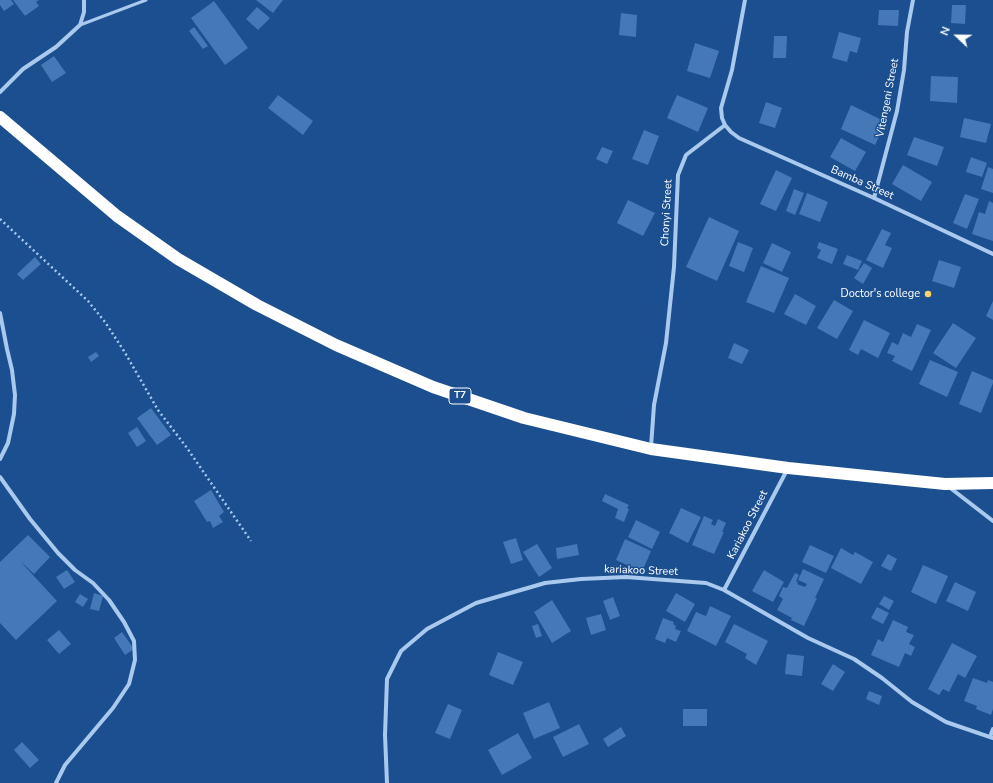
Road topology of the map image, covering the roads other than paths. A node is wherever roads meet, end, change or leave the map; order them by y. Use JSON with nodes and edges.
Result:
{"nodes":[{"id":1,"x":84,"y":0,"type":"edge"},
{"id":2,"x":146,"y":0,"type":"edge"},
{"id":3,"x":745,"y":0,"type":"edge"},
{"id":4,"x":913,"y":0,"type":"edge"},
{"id":5,"x":80,"y":25,"type":"junction"},
{"id":6,"x":0,"y":92,"type":"edge"},
{"id":7,"x":0,"y":117,"type":"edge"},
{"id":8,"x":725,"y":125,"type":"junction"},
{"id":9,"x":874,"y":198,"type":"junction"},
{"id":10,"x":993,"y":254,"type":"edge"},
{"id":11,"x":0,"y":313,"type":"edge"},
{"id":12,"x":651,"y":450,"type":"junction"},
{"id":13,"x":0,"y":459,"type":"edge"},
{"id":14,"x":788,"y":468,"type":"junction"},
{"id":15,"x":0,"y":477,"type":"edge"},
{"id":16,"x":993,"y":483,"type":"edge"},
{"id":17,"x":945,"y":484,"type":"junction"},
{"id":18,"x":993,"y":522,"type":"edge"},
{"id":19,"x":724,"y":590,"type":"junction"},
{"id":20,"x":993,"y":729,"type":"edge"},
{"id":21,"x":992,"y":738,"type":"edge"},
{"id":22,"x":56,"y":783,"type":"edge"},
{"id":23,"x":387,"y":783,"type":"edge"}],
"edges":[{"from":1,"to":5,"type":"street"},
{"from":2,"to":5,"type":"lane"},
{"from":3,"to":8,"type":"street"},
{"from":4,"to":9,"type":"street","name":"Vitengeni Street"},
{"from":5,"to":6,"type":"street"},
{"from":7,"to":12,"type":"highway","number":"T7"},
{"from":8,"to":9,"type":"street","name":"Bamba Street"},
{"from":8,"to":12,"type":"street","name":"Chonyi Street"},
{"from":9,"to":10,"type":"street","name":"Bamba Street"},
{"from":11,"to":13,"type":"street"},
{"from":12,"to":14,"type":"highway","number":"T7"},
{"from":14,"to":17,"type":"highway","number":"T7"},
{"from":14,"to":19,"type":"street","name":"Kariakoo Street"},
{"from":15,"to":22,"type":"street"},
{"from":16,"to":17,"type":"highway","number":"T7"},
{"from":17,"to":18,"type":"street"},
{"from":19,"to":21,"type":"street","name":"kariakoo Street"},
{"from":19,"to":23,"type":"street","name":"kariakoo Street"},
{"from":20,"to":21,"type":"street"}]}
